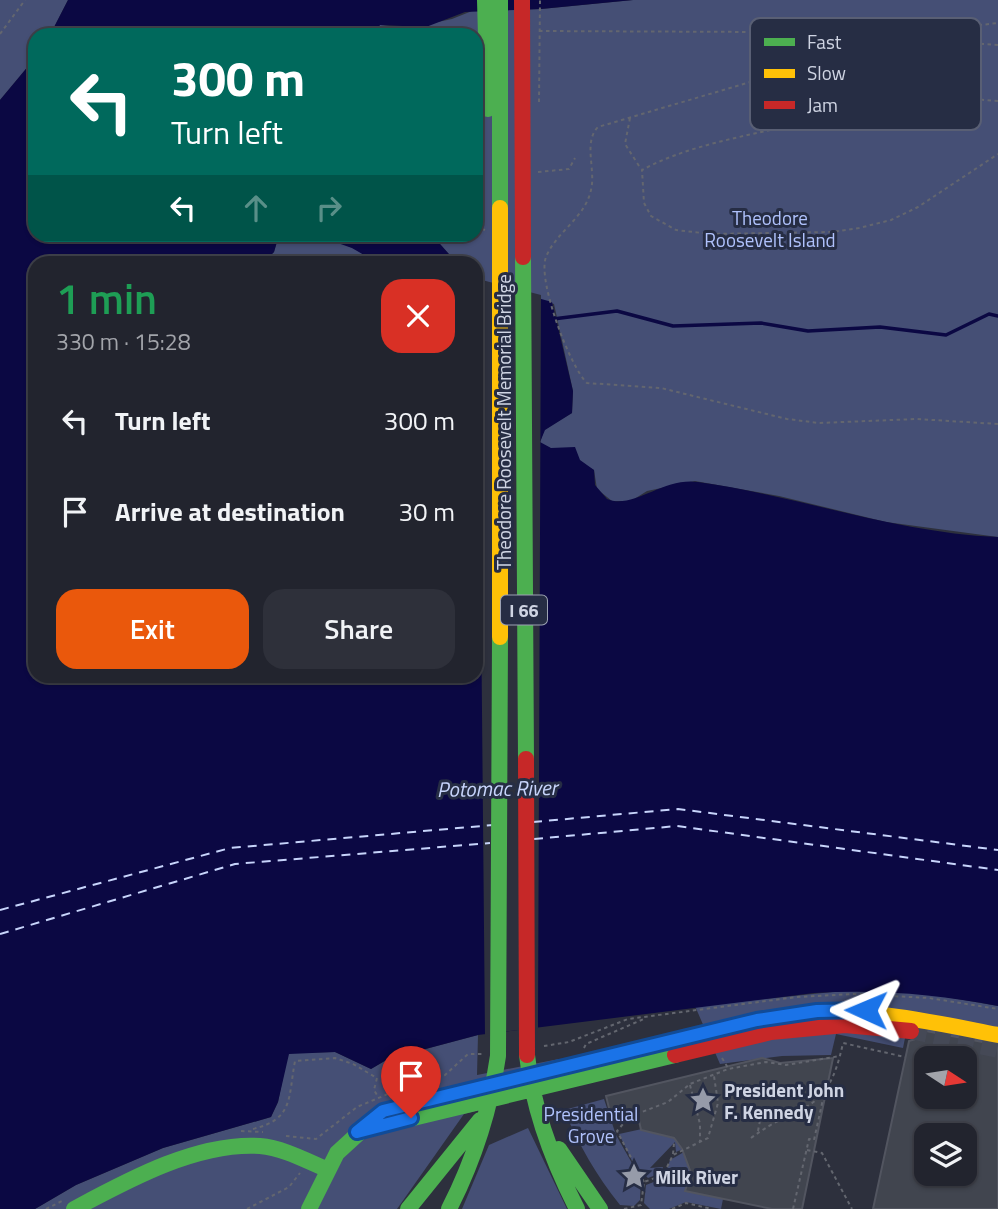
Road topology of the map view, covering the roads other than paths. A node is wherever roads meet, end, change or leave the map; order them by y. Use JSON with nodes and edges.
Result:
{"nodes":[{"id":1,"x":485,"y":0,"type":"edge"},
{"id":2,"x":500,"y":0,"type":"edge"},
{"id":3,"x":523,"y":0,"type":"edge"},
{"id":4,"x":498,"y":274,"type":"junction"},
{"id":5,"x":911,"y":1031,"type":"tunnel mouth"},
{"id":6,"x":998,"y":1035,"type":"edge"},
{"id":7,"x":487,"y":1111,"type":"junction"},
{"id":8,"x":540,"y":1118,"type":"junction"},
{"id":9,"x":357,"y":1132,"type":"junction"},
{"id":10,"x":326,"y":1169,"type":"junction"},
{"id":11,"x":598,"y":1205,"type":"edge"},
{"id":12,"x":450,"y":1207,"type":"edge"},
{"id":13,"x":74,"y":1209,"type":"edge"},
{"id":14,"x":309,"y":1209,"type":"edge"},
{"id":15,"x":408,"y":1209,"type":"edge"},
{"id":16,"x":576,"y":1209,"type":"edge"}],
"edges":[{"from":1,"to":4,"type":"main road","name":"Theodore Roosevelt Memorial Bridge"},
{"from":2,"to":4,"type":"main road","name":"Theodore Roosevelt Memorial Bridge","number":"I 66"},
{"from":3,"to":8,"type":"main road","name":"Theodore Roosevelt Memorial Bridge","number":"I 66"},
{"from":4,"to":7,"type":"main road","name":"Theodore Roosevelt Memorial Bridge","number":"I 66"},
{"from":5,"to":9,"type":"main road"},
{"from":6,"to":9,"type":"main road"},
{"from":7,"to":12,"type":"main road","name":"Theodore Roosevelt Memorial Bridge","number":"I 66"},
{"from":7,"to":15,"type":"main road"},
{"from":8,"to":11,"type":"main road","number":"I 66"},
{"from":8,"to":16,"type":"main road"},
{"from":9,"to":10,"type":"main road"},
{"from":10,"to":13,"type":"main road"},
{"from":10,"to":14,"type":"main road"}]}
